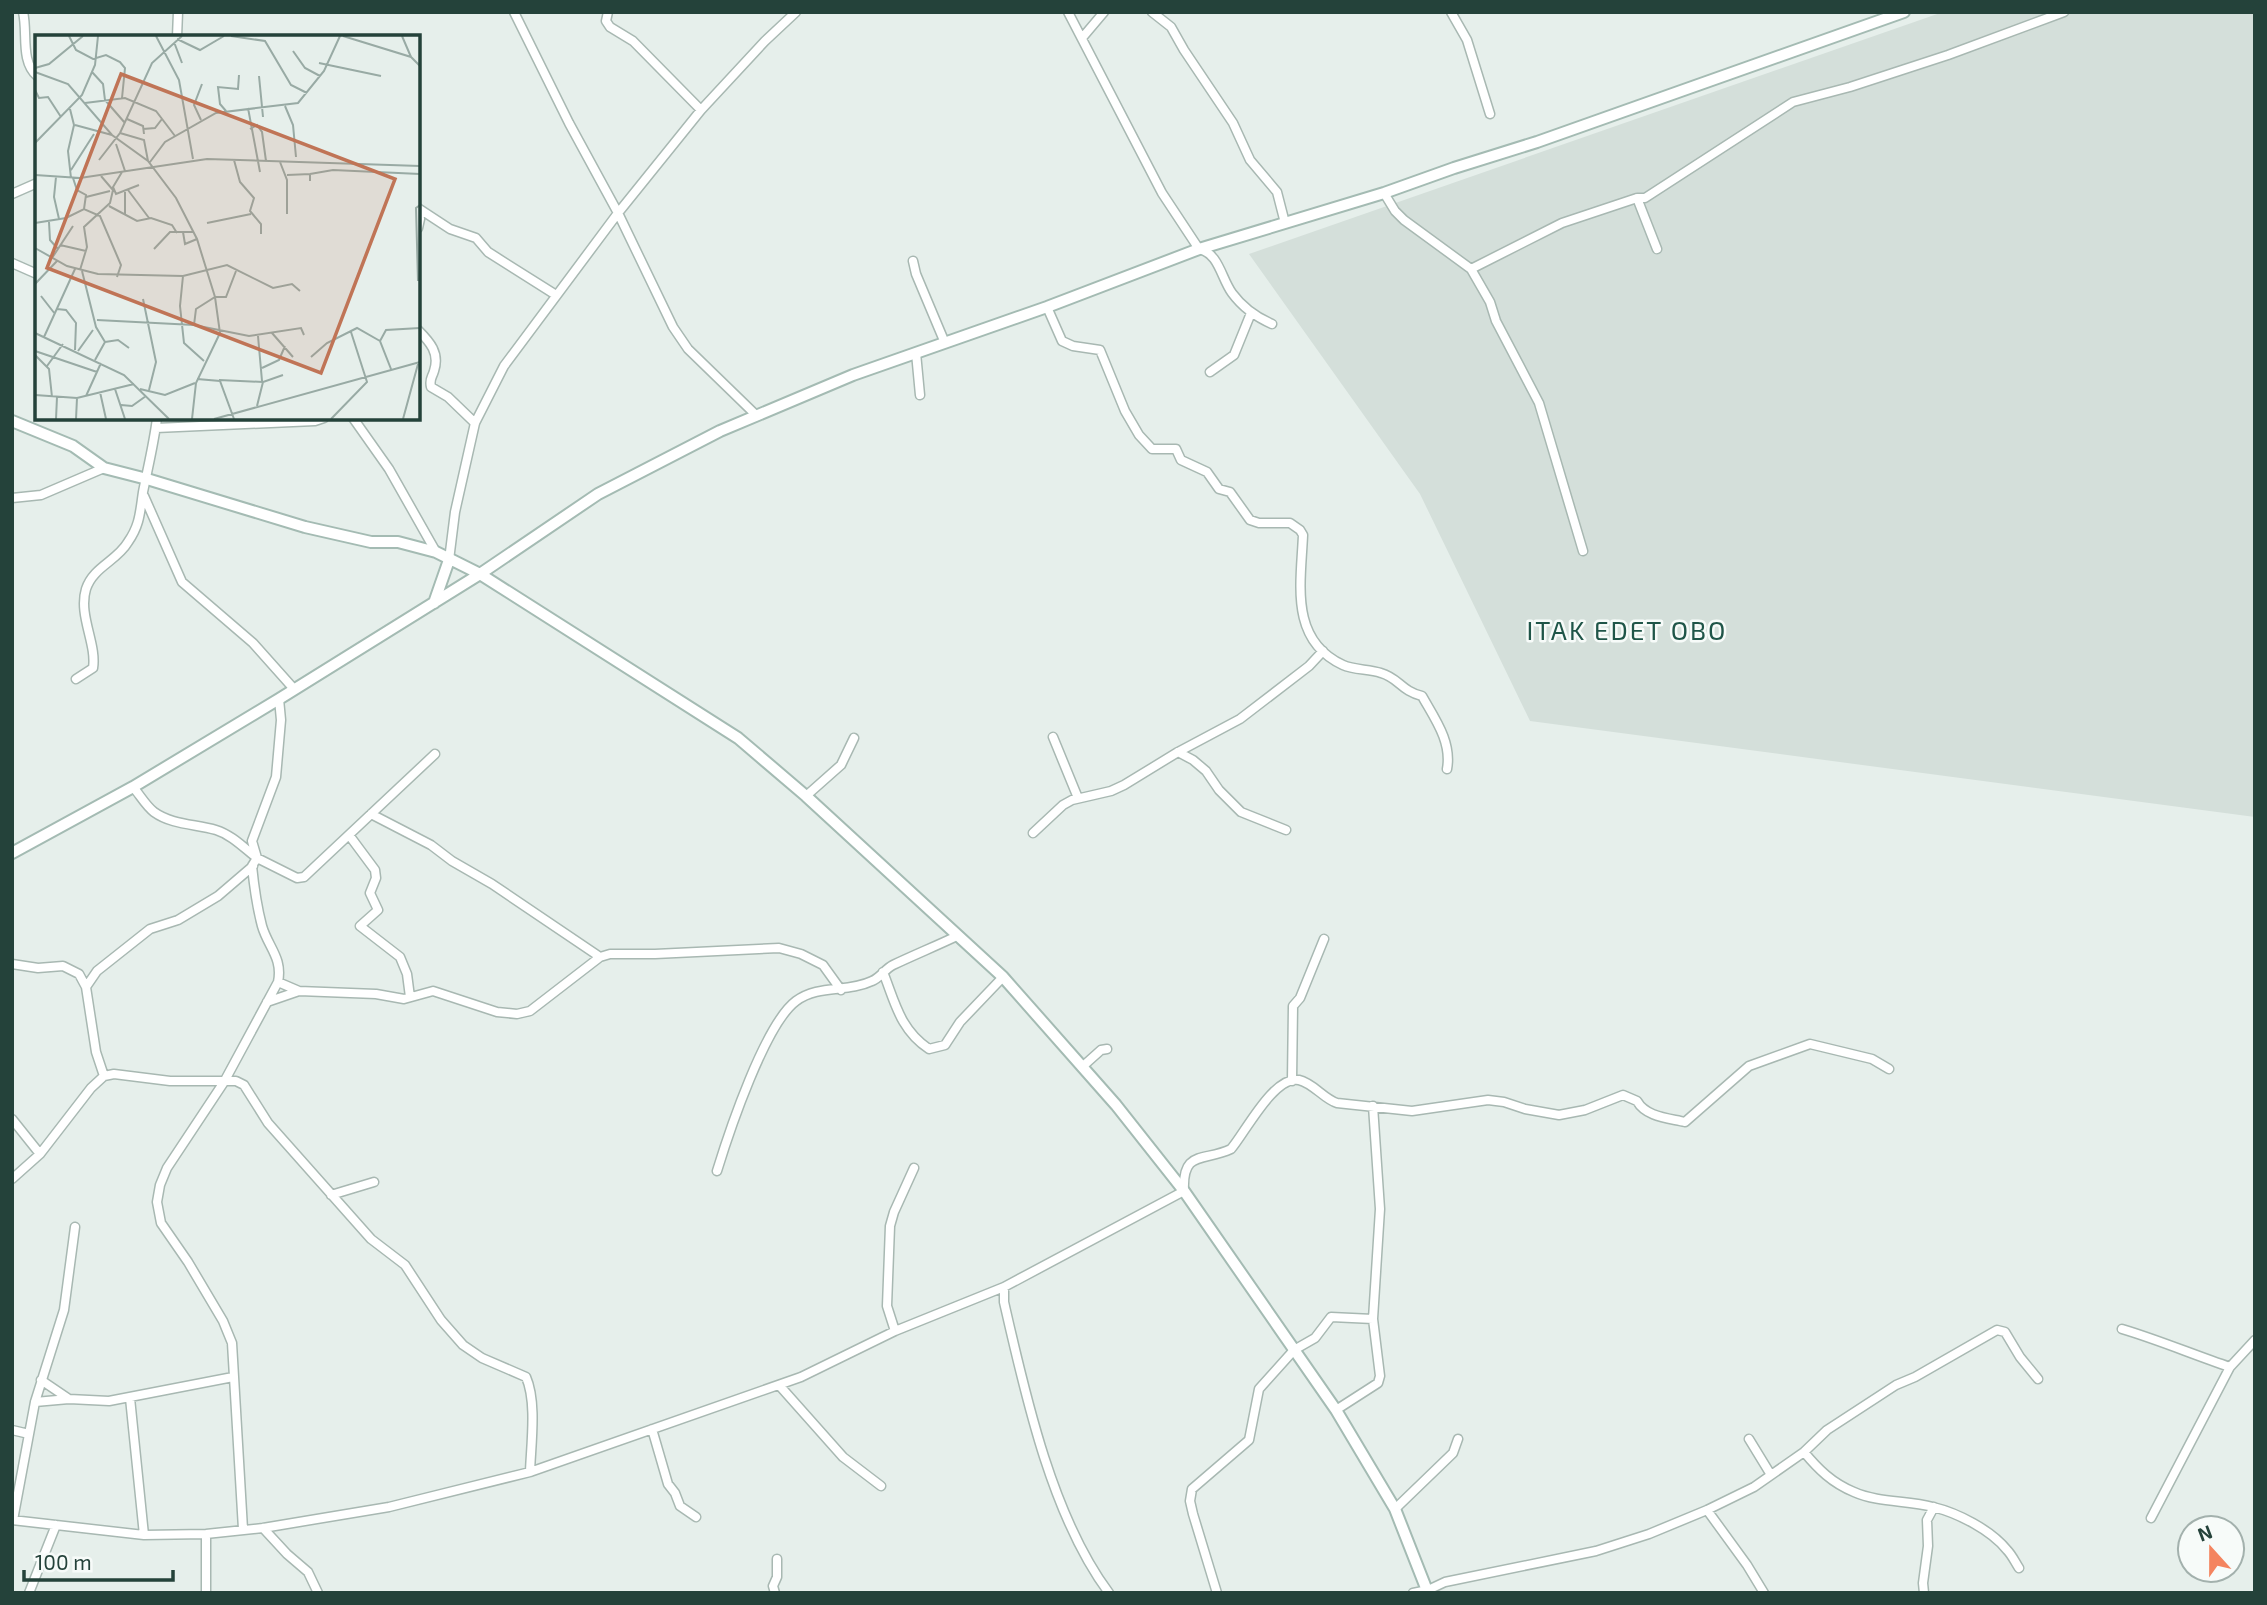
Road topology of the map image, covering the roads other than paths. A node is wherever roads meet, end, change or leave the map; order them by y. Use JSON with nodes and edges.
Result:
{"nodes":[{"id":1,"x":23,"y":12,"type":"edge"},
{"id":2,"x":178,"y":12,"type":"edge"},
{"id":3,"x":514,"y":12,"type":"edge"},
{"id":4,"x":608,"y":12,"type":"edge"},
{"id":5,"x":796,"y":12,"type":"edge"},
{"id":6,"x":1068,"y":12,"type":"edge"},
{"id":7,"x":1104,"y":12,"type":"edge"},
{"id":8,"x":1152,"y":12,"type":"edge"},
{"id":9,"x":1451,"y":12,"type":"edge"},
{"id":10,"x":1904,"y":12,"type":"edge"},
{"id":11,"x":2064,"y":12,"type":"edge"},
{"id":12,"x":177,"y":35,"type":"edge"},
{"id":13,"x":1082,"y":38,"type":"junction"},
{"id":14,"x":35,"y":74,"type":"edge"},
{"id":15,"x":701,"y":110,"type":"junction"},
{"id":16,"x":1490,"y":114,"type":"dead end"},
{"id":17,"x":35,"y":184,"type":"edge"},
{"id":18,"x":1384,"y":192,"type":"junction"},
{"id":19,"x":12,"y":194,"type":"edge"},
{"id":20,"x":1637,"y":198,"type":"junction"},
{"id":21,"x":420,"y":209,"type":"edge"},
{"id":22,"x":618,"y":213,"type":"junction"},
{"id":23,"x":1285,"y":223,"type":"junction"},
{"id":24,"x":1199,"y":249,"type":"junction"},
{"id":25,"x":1657,"y":249,"type":"dead end"},
{"id":26,"x":913,"y":261,"type":"dead end"},
{"id":27,"x":12,"y":263,"type":"edge"},
{"id":28,"x":1471,"y":269,"type":"junction"},
{"id":29,"x":35,"y":273,"type":"edge"},
{"id":30,"x":556,"y":295,"type":"junction"},
{"id":31,"x":1047,"y":307,"type":"junction"},
{"id":32,"x":1251,"y":313,"type":"junction"},
{"id":33,"x":1272,"y":324,"type":"dead end"},
{"id":34,"x":420,"y":332,"type":"edge"},
{"id":35,"x":945,"y":343,"type":"junction"},
{"id":36,"x":916,"y":353,"type":"junction"},
{"id":37,"x":1210,"y":372,"type":"dead end"},
{"id":38,"x":920,"y":395,"type":"dead end"},
{"id":39,"x":757,"y":416,"type":"junction"},
{"id":40,"x":317,"y":420,"type":"edge"},
{"id":41,"x":354,"y":420,"type":"edge"},
{"id":42,"x":12,"y":421,"type":"edge"},
{"id":43,"x":157,"y":423,"type":"edge"},
{"id":44,"x":475,"y":423,"type":"junction"},
{"id":45,"x":104,"y":468,"type":"junction"},
{"id":46,"x":146,"y":479,"type":"junction"},
{"id":47,"x":143,"y":494,"type":"junction"},
{"id":48,"x":12,"y":498,"type":"edge"},
{"id":49,"x":1583,"y":551,"type":"dead end"},
{"id":50,"x":436,"y":552,"type":"junction"},
{"id":51,"x":449,"y":560,"type":"junction"},
{"id":52,"x":480,"y":574,"type":"junction"},
{"id":53,"x":434,"y":603,"type":"junction"},
{"id":54,"x":1323,"y":651,"type":"junction"},
{"id":55,"x":76,"y":679,"type":"dead end"},
{"id":56,"x":294,"y":689,"type":"junction"},
{"id":57,"x":279,"y":699,"type":"junction"},
{"id":58,"x":1053,"y":737,"type":"dead end"},
{"id":59,"x":854,"y":738,"type":"dead end"},
{"id":60,"x":1178,"y":752,"type":"junction"},
{"id":61,"x":435,"y":754,"type":"dead end"},
{"id":62,"x":1447,"y":769,"type":"dead end"},
{"id":63,"x":133,"y":787,"type":"junction"},
{"id":64,"x":806,"y":796,"type":"junction"},
{"id":65,"x":1078,"y":798,"type":"junction"},
{"id":66,"x":371,"y":814,"type":"junction"},
{"id":67,"x":1286,"y":830,"type":"dead end"},
{"id":68,"x":1033,"y":833,"type":"dead end"},
{"id":69,"x":349,"y":835,"type":"junction"},
{"id":70,"x":12,"y":853,"type":"edge"},
{"id":71,"x":254,"y":862,"type":"junction"},
{"id":72,"x":957,"y":936,"type":"junction"},
{"id":73,"x":1324,"y":939,"type":"dead end"},
{"id":74,"x":600,"y":957,"type":"junction"},
{"id":75,"x":12,"y":964,"type":"edge"},
{"id":76,"x":883,"y":972,"type":"junction"},
{"id":77,"x":79,"y":974,"type":"junction"},
{"id":78,"x":1003,"y":977,"type":"junction"},
{"id":79,"x":91,"y":979,"type":"junction"},
{"id":80,"x":278,"y":982,"type":"junction"},
{"id":81,"x":86,"y":988,"type":"junction"},
{"id":82,"x":841,"y":990,"type":"junction"},
{"id":83,"x":299,"y":991,"type":"junction"},
{"id":84,"x":410,"y":997,"type":"junction"},
{"id":85,"x":267,"y":1002,"type":"junction"},
{"id":86,"x":1107,"y":1049,"type":"dead end"},
{"id":87,"x":1082,"y":1067,"type":"junction"},
{"id":88,"x":1889,"y":1069,"type":"dead end"},
{"id":89,"x":104,"y":1076,"type":"junction"},
{"id":90,"x":1292,"y":1081,"type":"junction"},
{"id":91,"x":224,"y":1082,"type":"junction"},
{"id":92,"x":1373,"y":1106,"type":"junction"},
{"id":93,"x":12,"y":1119,"type":"edge"},
{"id":94,"x":40,"y":1154,"type":"junction"},
{"id":95,"x":914,"y":1168,"type":"dead end"},
{"id":96,"x":717,"y":1171,"type":"dead end"},
{"id":97,"x":12,"y":1180,"type":"edge"},
{"id":98,"x":374,"y":1182,"type":"dead end"},
{"id":99,"x":1184,"y":1191,"type":"junction"},
{"id":100,"x":331,"y":1195,"type":"junction"},
{"id":101,"x":75,"y":1227,"type":"dead end"},
{"id":102,"x":1004,"y":1287,"type":"junction"},
{"id":103,"x":1373,"y":1319,"type":"junction"},
{"id":104,"x":2122,"y":1329,"type":"dead end"},
{"id":105,"x":895,"y":1331,"type":"junction"},
{"id":106,"x":2255,"y":1340,"type":"edge"},
{"id":107,"x":1294,"y":1350,"type":"junction"},
{"id":108,"x":2230,"y":1367,"type":"junction"},
{"id":109,"x":233,"y":1377,"type":"junction"},
{"id":110,"x":2038,"y":1379,"type":"dead end"},
{"id":111,"x":41,"y":1380,"type":"junction"},
{"id":112,"x":779,"y":1385,"type":"junction"},
{"id":113,"x":130,"y":1398,"type":"junction"},
{"id":114,"x":69,"y":1399,"type":"junction"},
{"id":115,"x":35,"y":1402,"type":"junction"},
{"id":116,"x":1336,"y":1410,"type":"junction"},
{"id":117,"x":652,"y":1429,"type":"junction"},
{"id":118,"x":12,"y":1430,"type":"edge"},
{"id":119,"x":29,"y":1434,"type":"junction"},
{"id":120,"x":1458,"y":1439,"type":"dead end"},
{"id":121,"x":1749,"y":1439,"type":"dead end"},
{"id":122,"x":1804,"y":1452,"type":"junction"},
{"id":123,"x":530,"y":1472,"type":"junction"},
{"id":124,"x":1771,"y":1475,"type":"junction"},
{"id":125,"x":881,"y":1486,"type":"dead end"},
{"id":126,"x":1934,"y":1507,"type":"junction"},
{"id":127,"x":1395,"y":1509,"type":"junction"},
{"id":128,"x":1707,"y":1510,"type":"junction"},
{"id":129,"x":696,"y":1517,"type":"dead end"},
{"id":130,"x":2151,"y":1518,"type":"dead end"},
{"id":131,"x":12,"y":1520,"type":"edge"},
{"id":132,"x":56,"y":1525,"type":"junction"},
{"id":133,"x":263,"y":1528,"type":"junction"},
{"id":134,"x":243,"y":1529,"type":"junction"},
{"id":135,"x":206,"y":1534,"type":"junction"},
{"id":136,"x":144,"y":1535,"type":"junction"},
{"id":137,"x":777,"y":1559,"type":"dead end"},
{"id":138,"x":2019,"y":1568,"type":"dead end"},
{"id":139,"x":1428,"y":1591,"type":"edge"},
{"id":140,"x":29,"y":1593,"type":"edge"},
{"id":141,"x":206,"y":1593,"type":"edge"},
{"id":142,"x":318,"y":1593,"type":"edge"},
{"id":143,"x":775,"y":1593,"type":"edge"},
{"id":144,"x":1109,"y":1593,"type":"edge"},
{"id":145,"x":1217,"y":1593,"type":"edge"},
{"id":146,"x":1413,"y":1593,"type":"edge"},
{"id":147,"x":1764,"y":1593,"type":"edge"},
{"id":148,"x":1924,"y":1593,"type":"edge"}],
"edges":[{"from":1,"to":14,"type":"street"},
{"from":2,"to":12,"type":"street"},
{"from":3,"to":22,"type":"street"},
{"from":4,"to":15,"type":"street"},
{"from":5,"to":15,"type":"street"},
{"from":6,"to":13,"type":"street"},
{"from":7,"to":13,"type":"street"},
{"from":8,"to":23,"type":"street"},
{"from":9,"to":16,"type":"street"},
{"from":10,"to":18,"type":"street"},
{"from":11,"to":20,"type":"street"},
{"from":13,"to":24,"type":"street"},
{"from":15,"to":22,"type":"street"},
{"from":17,"to":19,"type":"street"},
{"from":18,"to":23,"type":"street"},
{"from":18,"to":28,"type":"street"},
{"from":20,"to":25,"type":"street"},
{"from":20,"to":28,"type":"street"},
{"from":21,"to":30,"type":"street"},
{"from":22,"to":30,"type":"street"},
{"from":22,"to":39,"type":"street"},
{"from":23,"to":24,"type":"street"},
{"from":24,"to":31,"type":"street"},
{"from":24,"to":32,"type":"street"},
{"from":26,"to":35,"type":"street"},
{"from":27,"to":29,"type":"street"},
{"from":28,"to":49,"type":"street"},
{"from":30,"to":44,"type":"street"},
{"from":31,"to":35,"type":"street"},
{"from":31,"to":54,"type":"street"},
{"from":32,"to":33,"type":"street"},
{"from":32,"to":37,"type":"street"},
{"from":34,"to":44,"type":"street"},
{"from":35,"to":36,"type":"street"},
{"from":36,"to":38,"type":"street"},
{"from":36,"to":39,"type":"street"},
{"from":39,"to":52,"type":"street"},
{"from":40,"to":43,"type":"street"},
{"from":41,"to":50,"type":"street"},
{"from":42,"to":45,"type":"street"},
{"from":43,"to":46,"type":"street"},
{"from":44,"to":51,"type":"street"},
{"from":45,"to":46,"type":"street"},
{"from":45,"to":48,"type":"street"},
{"from":46,"to":47,"type":"street"},
{"from":46,"to":50,"type":"street"},
{"from":47,"to":55,"type":"street"},
{"from":47,"to":56,"type":"street"},
{"from":50,"to":51,"type":"street"},
{"from":51,"to":52,"type":"street"},
{"from":51,"to":53,"type":"street"},
{"from":52,"to":53,"type":"street"},
{"from":52,"to":64,"type":"street"},
{"from":53,"to":56,"type":"street"},
{"from":54,"to":60,"type":"street"},
{"from":54,"to":62,"type":"street"},
{"from":56,"to":57,"type":"street"},
{"from":57,"to":63,"type":"street"},
{"from":57,"to":71,"type":"street"},
{"from":58,"to":65,"type":"street"},
{"from":59,"to":64,"type":"street"},
{"from":60,"to":65,"type":"street"},
{"from":60,"to":67,"type":"street"},
{"from":61,"to":66,"type":"street"},
{"from":63,"to":70,"type":"street"},
{"from":63,"to":71,"type":"street"},
{"from":64,"to":72,"type":"street"},
{"from":65,"to":68,"type":"street"},
{"from":66,"to":69,"type":"street"},
{"from":66,"to":74,"type":"street"},
{"from":69,"to":71,"type":"street"},
{"from":69,"to":84,"type":"street"},
{"from":71,"to":79,"type":"street"},
{"from":71,"to":80,"type":"street"},
{"from":72,"to":76,"type":"street"},
{"from":72,"to":78,"type":"street"},
{"from":73,"to":90,"type":"street"},
{"from":74,"to":82,"type":"street"},
{"from":74,"to":84,"type":"street"},
{"from":75,"to":77,"type":"street"},
{"from":76,"to":78,"type":"street"},
{"from":76,"to":82,"type":"street"},
{"from":77,"to":79,"type":"street"},
{"from":77,"to":81,"type":"street"},
{"from":78,"to":87,"type":"street"},
{"from":79,"to":81,"type":"street"},
{"from":80,"to":83,"type":"street"},
{"from":80,"to":85,"type":"street"},
{"from":81,"to":89,"type":"street"},
{"from":82,"to":96,"type":"street"},
{"from":83,"to":84,"type":"street"},
{"from":83,"to":85,"type":"street"},
{"from":85,"to":91,"type":"street"},
{"from":86,"to":87,"type":"street"},
{"from":87,"to":99,"type":"street"},
{"from":88,"to":92,"type":"street"},
{"from":89,"to":91,"type":"street"},
{"from":89,"to":94,"type":"street"},
{"from":90,"to":92,"type":"street"},
{"from":90,"to":99,"type":"street"},
{"from":91,"to":100,"type":"street"},
{"from":91,"to":109,"type":"street"},
{"from":92,"to":103,"type":"street"},
{"from":93,"to":94,"type":"street"},
{"from":94,"to":97,"type":"street"},
{"from":95,"to":105,"type":"street"},
{"from":98,"to":100,"type":"street"},
{"from":99,"to":102,"type":"street"},
{"from":99,"to":107,"type":"street"},
{"from":100,"to":123,"type":"street"},
{"from":101,"to":111,"type":"street"},
{"from":102,"to":105,"type":"street"},
{"from":102,"to":144,"type":"street"},
{"from":103,"to":107,"type":"street"},
{"from":103,"to":116,"type":"street"},
{"from":104,"to":108,"type":"street"},
{"from":105,"to":112,"type":"street"},
{"from":106,"to":108,"type":"street"},
{"from":107,"to":116,"type":"street"},
{"from":107,"to":145,"type":"street"},
{"from":108,"to":130,"type":"street"},
{"from":109,"to":113,"type":"street"},
{"from":109,"to":134,"type":"street"},
{"from":110,"to":122,"type":"street"},
{"from":111,"to":114,"type":"street"},
{"from":111,"to":115,"type":"street"},
{"from":112,"to":117,"type":"street"},
{"from":112,"to":125,"type":"street"},
{"from":113,"to":114,"type":"street"},
{"from":113,"to":136,"type":"street"},
{"from":114,"to":115,"type":"street"},
{"from":115,"to":119,"type":"street"},
{"from":116,"to":127,"type":"street"},
{"from":117,"to":123,"type":"street"},
{"from":117,"to":129,"type":"street"},
{"from":118,"to":119,"type":"street"},
{"from":119,"to":131,"type":"street"},
{"from":120,"to":127,"type":"street"},
{"from":121,"to":124,"type":"street"},
{"from":122,"to":124,"type":"street"},
{"from":122,"to":126,"type":"street"},
{"from":123,"to":133,"type":"street"},
{"from":124,"to":128,"type":"street"},
{"from":126,"to":138,"type":"street"},
{"from":126,"to":148,"type":"street"},
{"from":127,"to":139,"type":"street"},
{"from":128,"to":139,"type":"street"},
{"from":128,"to":147,"type":"street"},
{"from":131,"to":132,"type":"street"},
{"from":132,"to":136,"type":"street"},
{"from":132,"to":140,"type":"street"},
{"from":133,"to":134,"type":"street"},
{"from":133,"to":142,"type":"street"},
{"from":134,"to":135,"type":"street"},
{"from":135,"to":136,"type":"street"},
{"from":135,"to":141,"type":"street"},
{"from":137,"to":143,"type":"street"},
{"from":139,"to":146,"type":"street"}]}
